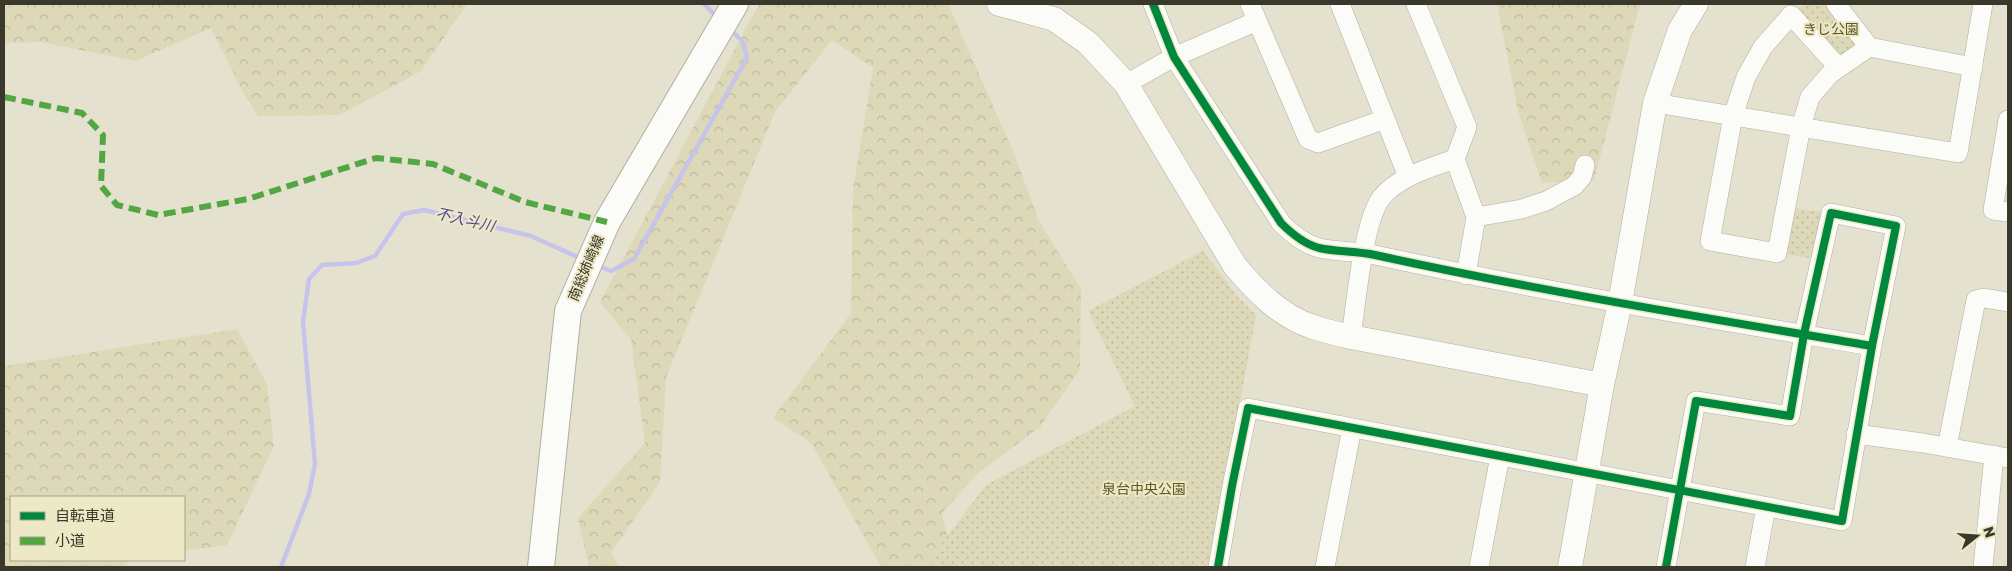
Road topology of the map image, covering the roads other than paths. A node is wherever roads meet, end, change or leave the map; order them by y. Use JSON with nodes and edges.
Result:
{"nodes":[{"id":1,"x":735,"y":4,"type":"edge"},
{"id":2,"x":999,"y":4,"type":"edge"},
{"id":3,"x":1153,"y":4,"type":"edge"},
{"id":4,"x":1340,"y":4,"type":"edge"},
{"id":5,"x":1416,"y":4,"type":"edge"},
{"id":6,"x":1696,"y":4,"type":"edge"},
{"id":7,"x":1836,"y":4,"type":"edge"},
{"id":8,"x":1984,"y":4,"type":"edge"},
{"id":9,"x":1254,"y":12,"type":"edge"},
{"id":10,"x":1869,"y":47,"type":"junction"},
{"id":11,"x":1174,"y":57,"type":"junction"},
{"id":12,"x":1973,"y":67,"type":"junction"},
{"id":13,"x":1839,"y":68,"type":"junction"},
{"id":14,"x":1126,"y":84,"type":"junction"},
{"id":15,"x":1655,"y":103,"type":"junction"},
{"id":16,"x":1733,"y":116,"type":"junction"},
{"id":17,"x":1385,"y":119,"type":"junction"},
{"id":18,"x":2008,"y":120,"type":"edge"},
{"id":19,"x":1801,"y":127,"type":"junction"},
{"id":20,"x":1455,"y":159,"type":"junction"},
{"id":21,"x":1585,"y":165,"type":"dead end"},
{"id":22,"x":1408,"y":177,"type":"junction"},
{"id":23,"x":2008,"y":212,"type":"edge"},
{"id":24,"x":1476,"y":217,"type":"junction"},
{"id":25,"x":1364,"y":253,"type":"junction"},
{"id":26,"x":1466,"y":275,"type":"junction"},
{"id":27,"x":2008,"y":302,"type":"edge"},
{"id":28,"x":1620,"y":303,"type":"junction"},
{"id":29,"x":1804,"y":334,"type":"junction"},
{"id":30,"x":1351,"y":337,"type":"junction"},
{"id":31,"x":1872,"y":346,"type":"junction"},
{"id":32,"x":1602,"y":385,"type":"junction"},
{"id":33,"x":1352,"y":428,"type":"junction"},
{"id":34,"x":1856,"y":434,"type":"junction"},
{"id":35,"x":1947,"y":447,"type":"junction"},
{"id":36,"x":1500,"y":456,"type":"junction"},
{"id":37,"x":2001,"y":457,"type":"edge"},
{"id":38,"x":1588,"y":473,"type":"junction"},
{"id":39,"x":1680,"y":490,"type":"junction"},
{"id":40,"x":1766,"y":507,"type":"junction"},
{"id":41,"x":542,"y":567,"type":"edge"},
{"id":42,"x":1218,"y":567,"type":"edge"},
{"id":43,"x":1325,"y":567,"type":"edge"},
{"id":44,"x":1480,"y":567,"type":"edge"},
{"id":45,"x":1570,"y":567,"type":"edge"},
{"id":46,"x":1666,"y":567,"type":"edge"},
{"id":47,"x":1755,"y":567,"type":"edge"},
{"id":48,"x":1983,"y":567,"type":"edge"}],
"edges":[{"from":1,"to":41,"type":"main road","name":"南総姉崎線"},
{"from":2,"to":14,"type":"street"},
{"from":3,"to":11,"type":"street"},
{"from":4,"to":17,"type":"street"},
{"from":5,"to":20,"type":"street"},
{"from":6,"to":15,"type":"street"},
{"from":7,"to":10,"type":"street"},
{"from":8,"to":12,"type":"street"},
{"from":9,"to":11,"type":"street"},
{"from":9,"to":17,"type":"street"},
{"from":10,"to":12,"type":"street"},
{"from":10,"to":13,"type":"street"},
{"from":11,"to":14,"type":"street"},
{"from":11,"to":25,"type":"street"},
{"from":12,"to":19,"type":"street"},
{"from":13,"to":16,"type":"street"},
{"from":13,"to":19,"type":"street"},
{"from":14,"to":30,"type":"street"},
{"from":15,"to":16,"type":"street"},
{"from":15,"to":28,"type":"street"},
{"from":16,"to":19,"type":"street"},
{"from":16,"to":19,"type":"street"},
{"from":17,"to":22,"type":"street"},
{"from":18,"to":23,"type":"street"},
{"from":20,"to":22,"type":"street"},
{"from":20,"to":24,"type":"street"},
{"from":21,"to":24,"type":"street"},
{"from":22,"to":25,"type":"street"},
{"from":24,"to":26,"type":"street"},
{"from":25,"to":26,"type":"street"},
{"from":25,"to":30,"type":"street"},
{"from":26,"to":28,"type":"street"},
{"from":27,"to":35,"type":"street"},
{"from":28,"to":29,"type":"street"},
{"from":28,"to":32,"type":"street"},
{"from":29,"to":31,"type":"street"},
{"from":29,"to":31,"type":"street"},
{"from":29,"to":39,"type":"street"},
{"from":30,"to":32,"type":"street"},
{"from":31,"to":34,"type":"street"},
{"from":32,"to":38,"type":"street"},
{"from":33,"to":36,"type":"street"},
{"from":33,"to":42,"type":"street"},
{"from":33,"to":43,"type":"street"},
{"from":34,"to":35,"type":"street"},
{"from":34,"to":40,"type":"street"},
{"from":35,"to":37,"type":"street"},
{"from":36,"to":38,"type":"street"},
{"from":36,"to":44,"type":"street"},
{"from":37,"to":48,"type":"street"},
{"from":38,"to":39,"type":"street"},
{"from":38,"to":45,"type":"street"},
{"from":39,"to":40,"type":"street"},
{"from":39,"to":46,"type":"street"},
{"from":40,"to":47,"type":"street"}]}
